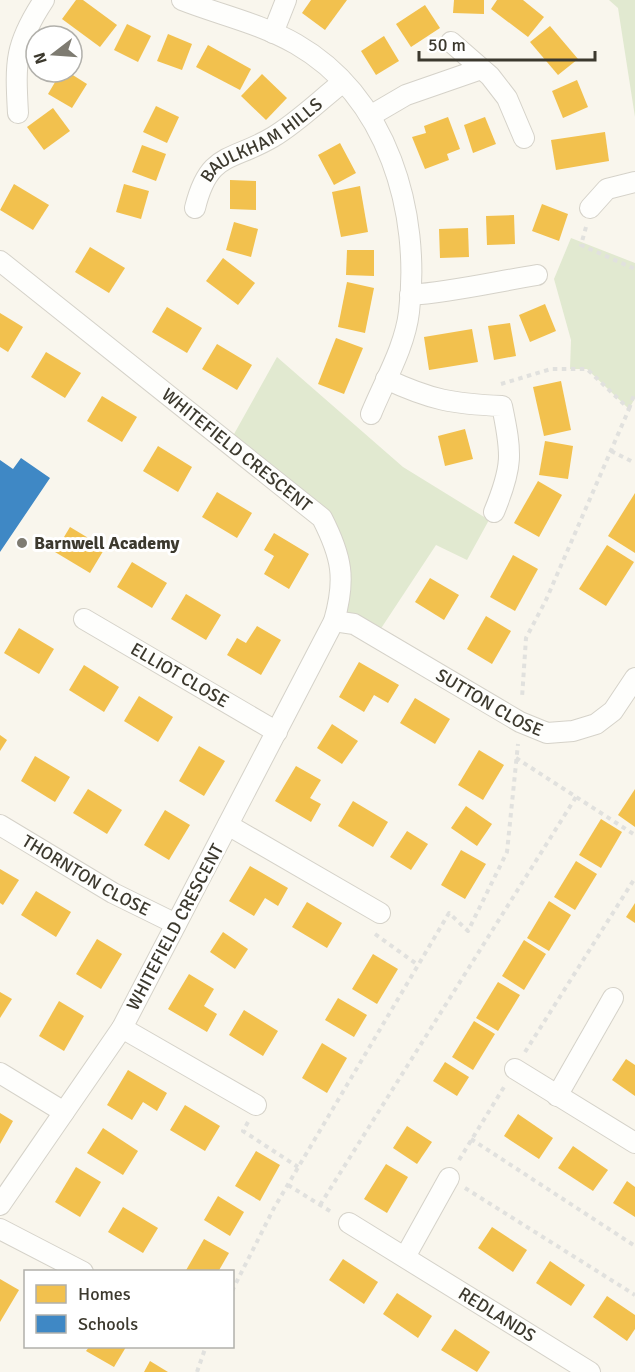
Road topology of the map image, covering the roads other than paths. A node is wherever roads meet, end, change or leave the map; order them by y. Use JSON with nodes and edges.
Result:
{"nodes":[{"id":1,"x":44,"y":0,"type":"edge"},
{"id":2,"x":182,"y":0,"type":"edge"},
{"id":3,"x":286,"y":0,"type":"edge"},
{"id":4,"x":273,"y":33,"type":"junction"},
{"id":5,"x":452,"y":42,"type":"dead end"},
{"id":6,"x":481,"y":69,"type":"junction"},
{"id":7,"x":343,"y":82,"type":"junction"},
{"id":8,"x":18,"y":113,"type":"dead end"},
{"id":9,"x":370,"y":116,"type":"junction"},
{"id":10,"x":524,"y":138,"type":"dead end"},
{"id":11,"x":635,"y":182,"type":"edge"},
{"id":12,"x":195,"y":208,"type":"dead end"},
{"id":13,"x":590,"y":208,"type":"road end"},
{"id":14,"x":0,"y":261,"type":"edge"},
{"id":15,"x":537,"y":275,"type":"dead end"},
{"id":16,"x":410,"y":295,"type":"junction"},
{"id":17,"x":386,"y":379,"type":"junction"},
{"id":18,"x":371,"y":414,"type":"dead end"},
{"id":19,"x":494,"y":512,"type":"dead end"},
{"id":20,"x":84,"y":620,"type":"dead end"},
{"id":21,"x":334,"y":621,"type":"junction"},
{"id":22,"x":635,"y":678,"type":"edge"},
{"id":23,"x":277,"y":732,"type":"junction"},
{"id":24,"x":0,"y":825,"type":"edge"},
{"id":25,"x":228,"y":825,"type":"junction"},
{"id":26,"x":380,"y":913,"type":"road end"},
{"id":27,"x":176,"y":924,"type":"junction"},
{"id":28,"x":613,"y":998,"type":"dead end"},
{"id":29,"x":122,"y":1028,"type":"junction"},
{"id":30,"x":515,"y":1069,"type":"road end"},
{"id":31,"x":0,"y":1073,"type":"edge"},
{"id":32,"x":557,"y":1096,"type":"junction"},
{"id":33,"x":256,"y":1105,"type":"road end"},
{"id":34,"x":64,"y":1112,"type":"junction"},
{"id":35,"x":635,"y":1143,"type":"edge"},
{"id":36,"x":449,"y":1178,"type":"road end"},
{"id":37,"x":0,"y":1204,"type":"edge"},
{"id":38,"x":349,"y":1223,"type":"road end"},
{"id":39,"x":0,"y":1228,"type":"edge"},
{"id":40,"x":405,"y":1257,"type":"junction"},
{"id":41,"x":79,"y":1270,"type":"edge"},
{"id":42,"x":590,"y":1372,"type":"edge"}],
"edges":[{"from":1,"to":8,"type":"street"},
{"from":2,"to":4,"type":"street"},
{"from":3,"to":4,"type":"street"},
{"from":4,"to":7,"type":"street"},
{"from":5,"to":6,"type":"street"},
{"from":6,"to":9,"type":"street"},
{"from":6,"to":10,"type":"street"},
{"from":7,"to":9,"type":"street"},
{"from":7,"to":12,"type":"street","name":"BAULKHAM HILLS"},
{"from":9,"to":16,"type":"street"},
{"from":11,"to":13,"type":"street"},
{"from":14,"to":21,"type":"street","name":"WHITEFIELD CRESCENT"},
{"from":15,"to":16,"type":"street"},
{"from":16,"to":17,"type":"street"},
{"from":17,"to":18,"type":"street"},
{"from":17,"to":19,"type":"street"},
{"from":20,"to":23,"type":"street","name":"ELLIOT CLOSE"},
{"from":21,"to":22,"type":"street","name":"SUTTON CLOSE"},
{"from":21,"to":23,"type":"street","name":"WHITEFIELD CRESCENT"},
{"from":23,"to":25,"type":"street","name":"WHITEFIELD CRESCENT"},
{"from":24,"to":27,"type":"street","name":"THORNTON CLOSE"},
{"from":25,"to":26,"type":"street","name":"WHITEFIELD CRESCENT"},
{"from":25,"to":27,"type":"street","name":"WHITEFIELD CRESCENT"},
{"from":27,"to":29,"type":"street","name":"WHITEFIELD CRESCENT"},
{"from":28,"to":32,"type":"street"},
{"from":29,"to":33,"type":"street","name":"WHITEFIELD CRESCENT"},
{"from":29,"to":34,"type":"street","name":"WHITEFIELD CRESCENT"},
{"from":30,"to":32,"type":"street"},
{"from":31,"to":34,"type":"street"},
{"from":32,"to":35,"type":"street"},
{"from":34,"to":37,"type":"street","name":"WHITEFIELD CRESCENT"},
{"from":36,"to":40,"type":"street"},
{"from":38,"to":40,"type":"street","name":"REDLANDS"},
{"from":39,"to":41,"type":"street"},
{"from":40,"to":42,"type":"street","name":"REDLANDS"}]}
